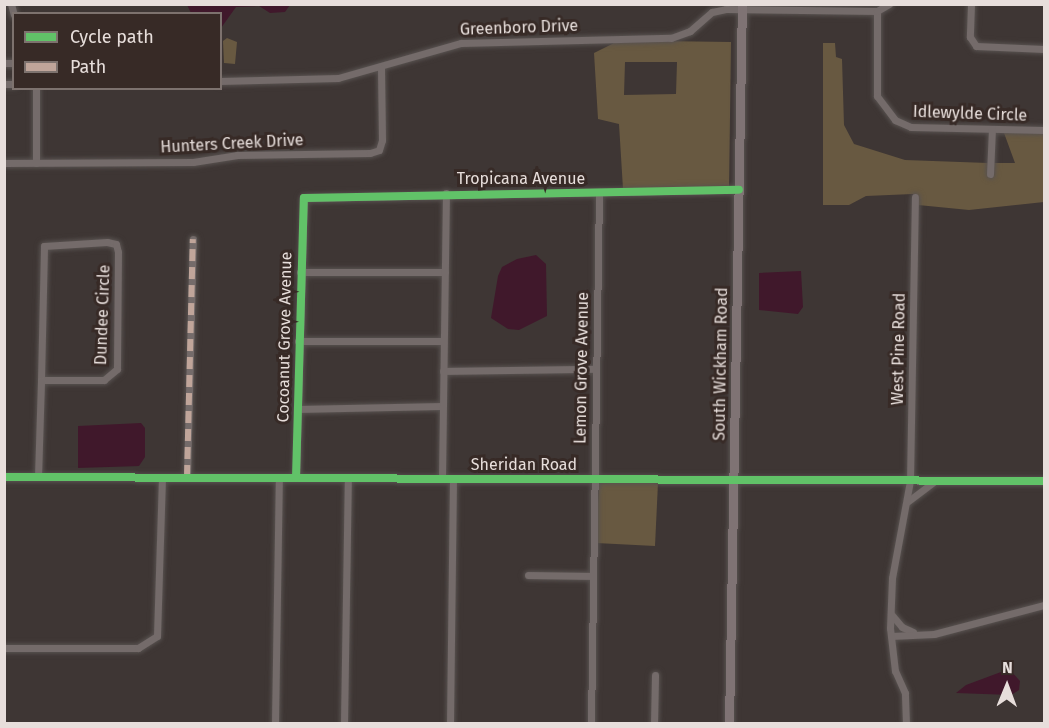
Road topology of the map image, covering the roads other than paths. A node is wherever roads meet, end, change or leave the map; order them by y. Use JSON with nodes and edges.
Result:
{"nodes":[{"id":1,"x":889,"y":4,"type":"edge"},
{"id":2,"x":971,"y":4,"type":"edge"},
{"id":3,"x":742,"y":7,"type":"edge"},
{"id":4,"x":877,"y":11,"type":"junction"},
{"id":5,"x":1044,"y":49,"type":"edge"},
{"id":6,"x":381,"y":68,"type":"junction"},
{"id":7,"x":222,"y":81,"type":"edge"},
{"id":8,"x":36,"y":90,"type":"edge"},
{"id":9,"x":992,"y":129,"type":"junction"},
{"id":10,"x":1044,"y":130,"type":"edge"},
{"id":11,"x":4,"y":163,"type":"edge"},
{"id":12,"x":36,"y":163,"type":"junction"},
{"id":13,"x":990,"y":174,"type":"dead end"},
{"id":14,"x":739,"y":190,"type":"junction"},
{"id":15,"x":599,"y":192,"type":"junction"},
{"id":16,"x":446,"y":193,"type":"junction"},
{"id":17,"x":915,"y":196,"type":"dead end"},
{"id":18,"x":304,"y":198,"type":"joint"},
{"id":19,"x":193,"y":239,"type":"dead end"},
{"id":20,"x":300,"y":272,"type":"junction"},
{"id":21,"x":444,"y":272,"type":"junction"},
{"id":22,"x":298,"y":341,"type":"junction"},
{"id":23,"x":443,"y":341,"type":"junction"},
{"id":24,"x":595,"y":369,"type":"junction"},
{"id":25,"x":442,"y":372,"type":"junction"},
{"id":26,"x":40,"y":380,"type":"junction"},
{"id":27,"x":442,"y":406,"type":"junction"},
{"id":28,"x":297,"y":409,"type":"junction"},
{"id":29,"x":4,"y":477,"type":"edge"},
{"id":30,"x":38,"y":477,"type":"junction"},
{"id":31,"x":187,"y":477,"type":"junction"},
{"id":32,"x":279,"y":478,"type":"junction"},
{"id":33,"x":297,"y":478,"type":"junction"},
{"id":34,"x":348,"y":478,"type":"junction"},
{"id":35,"x":442,"y":478,"type":"junction"},
{"id":36,"x":162,"y":479,"type":"junction"},
{"id":37,"x":453,"y":479,"type":"junction"},
{"id":38,"x":594,"y":479,"type":"junction"},
{"id":39,"x":734,"y":479,"type":"junction"},
{"id":40,"x":910,"y":481,"type":"junction"},
{"id":41,"x":936,"y":481,"type":"junction"},
{"id":42,"x":1044,"y":481,"type":"edge"},
{"id":43,"x":907,"y":502,"type":"junction"},
{"id":44,"x":528,"y":575,"type":"dead end"},
{"id":45,"x":592,"y":576,"type":"junction"},
{"id":46,"x":1044,"y":605,"type":"edge"},
{"id":47,"x":891,"y":614,"type":"junction"},
{"id":48,"x":913,"y":632,"type":"junction"},
{"id":49,"x":891,"y":636,"type":"junction"},
{"id":50,"x":4,"y":648,"type":"edge"},
{"id":51,"x":655,"y":675,"type":"dead end"},
{"id":52,"x":275,"y":723,"type":"edge"},
{"id":53,"x":344,"y":723,"type":"edge"},
{"id":54,"x":450,"y":723,"type":"edge"},
{"id":55,"x":591,"y":723,"type":"edge"},
{"id":56,"x":654,"y":723,"type":"edge"},
{"id":57,"x":729,"y":723,"type":"edge"},
{"id":58,"x":906,"y":723,"type":"edge"}],
"edges":[{"from":1,"to":4,"type":"street"},
{"from":2,"to":5,"type":"street"},
{"from":3,"to":4,"type":"street"},
{"from":3,"to":6,"type":"street","name":"Greenboro Drive"},
{"from":3,"to":14,"type":"main road","name":"South Wickham Road"},
{"from":4,"to":9,"type":"street","name":"Idlewylde Circle"},
{"from":6,"to":7,"type":"street","name":"Greenboro Drive"},
{"from":6,"to":12,"type":"street","name":"Hunters Creek Drive"},
{"from":8,"to":12,"type":"street"},
{"from":9,"to":10,"type":"street","name":"Idlewylde Circle"},
{"from":9,"to":13,"type":"street"},
{"from":11,"to":12,"type":"street","name":"Hunters Creek Drive"},
{"from":14,"to":15,"type":"street","name":"Tropicana Avenue"},
{"from":14,"to":39,"type":"main road","name":"South Wickham Road"},
{"from":15,"to":16,"type":"street","name":"Tropicana Avenue"},
{"from":15,"to":24,"type":"street","name":"Lemon Grove Avenue"},
{"from":16,"to":18,"type":"street","name":"Tropicana Avenue"},
{"from":16,"to":21,"type":"street"},
{"from":17,"to":40,"type":"street","name":"West Pine Road"},
{"from":18,"to":20,"type":"street","name":"Cocoanut Grove Avenue"},
{"from":19,"to":31,"type":"street"},
{"from":20,"to":21,"type":"street"},
{"from":20,"to":22,"type":"street","name":"Cocoanut Grove Avenue"},
{"from":21,"to":23,"type":"street"},
{"from":22,"to":23,"type":"street"},
{"from":22,"to":28,"type":"street","name":"Cocoanut Grove Avenue"},
{"from":23,"to":25,"type":"street"},
{"from":24,"to":25,"type":"street"},
{"from":24,"to":38,"type":"street","name":"Lemon Grove Avenue"},
{"from":25,"to":27,"type":"street"},
{"from":26,"to":26,"type":"street","name":"Dundee Circle"},
{"from":26,"to":30,"type":"street","name":"Dundee Circle"},
{"from":27,"to":28,"type":"street"},
{"from":27,"to":35,"type":"street"},
{"from":28,"to":33,"type":"street","name":"Cocoanut Grove Avenue"},
{"from":29,"to":30,"type":"street","name":"Sheridan Road"},
{"from":30,"to":36,"type":"street","name":"Sheridan Road"},
{"from":31,"to":32,"type":"street","name":"Sheridan Road"},
{"from":31,"to":36,"type":"street","name":"Sheridan Road"},
{"from":32,"to":33,"type":"street","name":"Sheridan Road"},
{"from":32,"to":52,"type":"street"},
{"from":33,"to":34,"type":"street","name":"Sheridan Road"},
{"from":34,"to":35,"type":"street","name":"Sheridan Road"},
{"from":34,"to":53,"type":"street"},
{"from":35,"to":37,"type":"street","name":"Sheridan Road"},
{"from":36,"to":50,"type":"street"},
{"from":37,"to":38,"type":"street","name":"Sheridan Road"},
{"from":37,"to":54,"type":"street"},
{"from":38,"to":39,"type":"street","name":"Sheridan Road"},
{"from":38,"to":45,"type":"street","name":"Lemon Grove Avenue"},
{"from":39,"to":40,"type":"street","name":"Sheridan Road"},
{"from":39,"to":57,"type":"main road","name":"South Wickham Road"},
{"from":40,"to":41,"type":"street","name":"Sheridan Road"},
{"from":40,"to":43,"type":"street","name":"West Pine Road"},
{"from":41,"to":42,"type":"street","name":"Sheridan Road"},
{"from":41,"to":43,"type":"street"},
{"from":43,"to":47,"type":"street","name":"West Pine Road"},
{"from":44,"to":45,"type":"street"},
{"from":45,"to":55,"type":"street","name":"Lemon Grove Avenue"},
{"from":46,"to":48,"type":"street"},
{"from":47,"to":48,"type":"street"},
{"from":47,"to":49,"type":"street","name":"West Pine Road"},
{"from":48,"to":49,"type":"street"},
{"from":49,"to":58,"type":"street","name":"West Pine Road"},
{"from":51,"to":56,"type":"street"}]}
